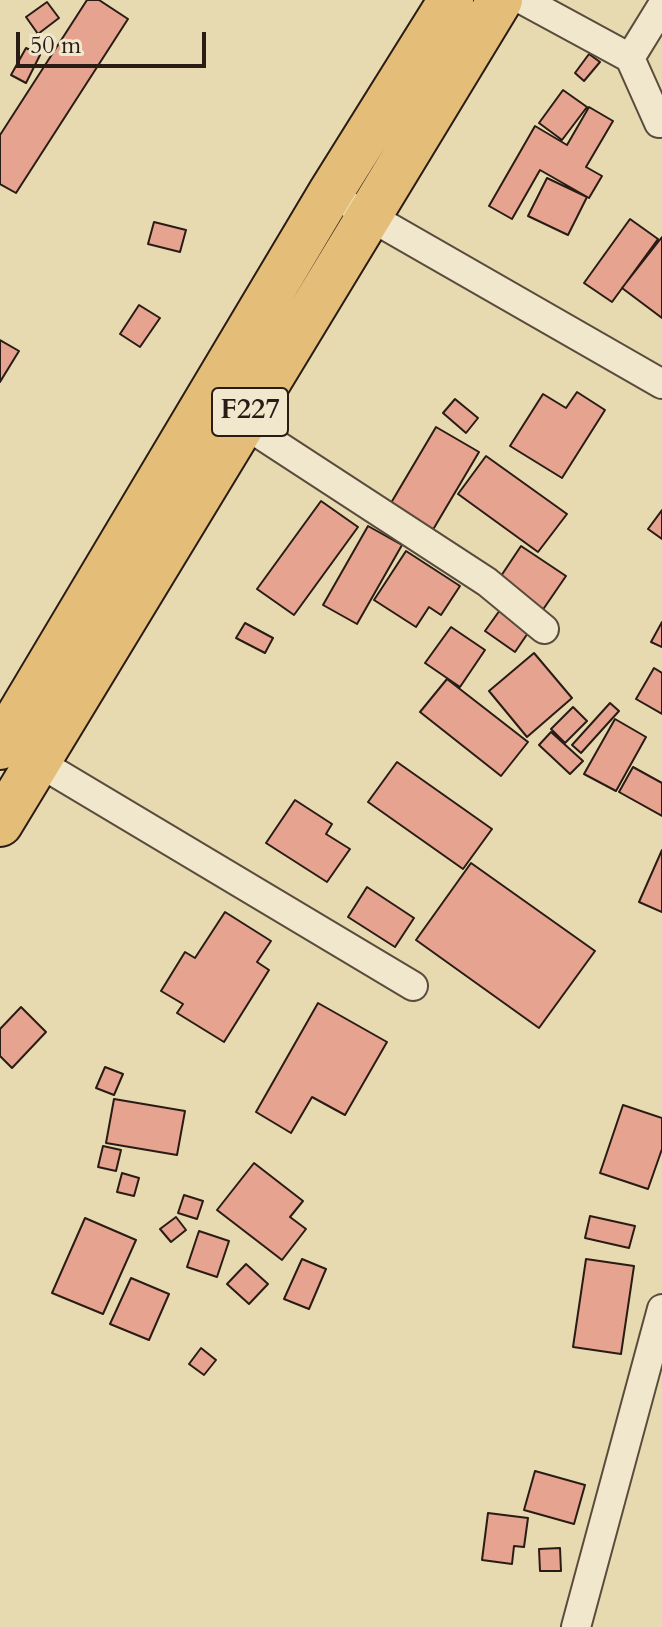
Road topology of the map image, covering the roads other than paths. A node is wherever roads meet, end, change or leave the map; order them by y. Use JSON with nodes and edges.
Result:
{"nodes":[{"id":1,"x":451,"y":0,"type":"edge"},
{"id":2,"x":500,"y":0,"type":"edge"},
{"id":3,"x":523,"y":0,"type":"edge"},
{"id":4,"x":662,"y":6,"type":"edge"},
{"id":5,"x":630,"y":58,"type":"junction"},
{"id":6,"x":661,"y":128,"type":"edge"},
{"id":7,"x":331,"y":192,"type":"junction"},
{"id":8,"x":368,"y":217,"type":"junction"},
{"id":9,"x":662,"y":384,"type":"edge"},
{"id":10,"x":243,"y":423,"type":"junction"},
{"id":11,"x":544,"y":629,"type":"dead end"},
{"id":12,"x":19,"y":754,"type":"edge"},
{"id":13,"x":0,"y":824,"type":"edge"},
{"id":14,"x":413,"y":986,"type":"dead end"},
{"id":15,"x":662,"y":1309,"type":"edge"},
{"id":16,"x":579,"y":1626,"type":"edge"}],
"edges":[{"from":1,"to":7,"type":"main road","number":"F227"},
{"from":2,"to":8,"type":"main road","number":"F227"},
{"from":3,"to":5,"type":"street"},
{"from":4,"to":5,"type":"street"},
{"from":5,"to":6,"type":"street"},
{"from":7,"to":8,"type":"street"},
{"from":7,"to":12,"type":"main road","number":"F227"},
{"from":8,"to":9,"type":"street"},
{"from":8,"to":10,"type":"main road","number":"F227"},
{"from":10,"to":11,"type":"street"},
{"from":10,"to":12,"type":"main road","number":"F227"},
{"from":12,"to":13,"type":"main road","number":"F227"},
{"from":12,"to":14,"type":"street"},
{"from":15,"to":16,"type":"street"}]}
